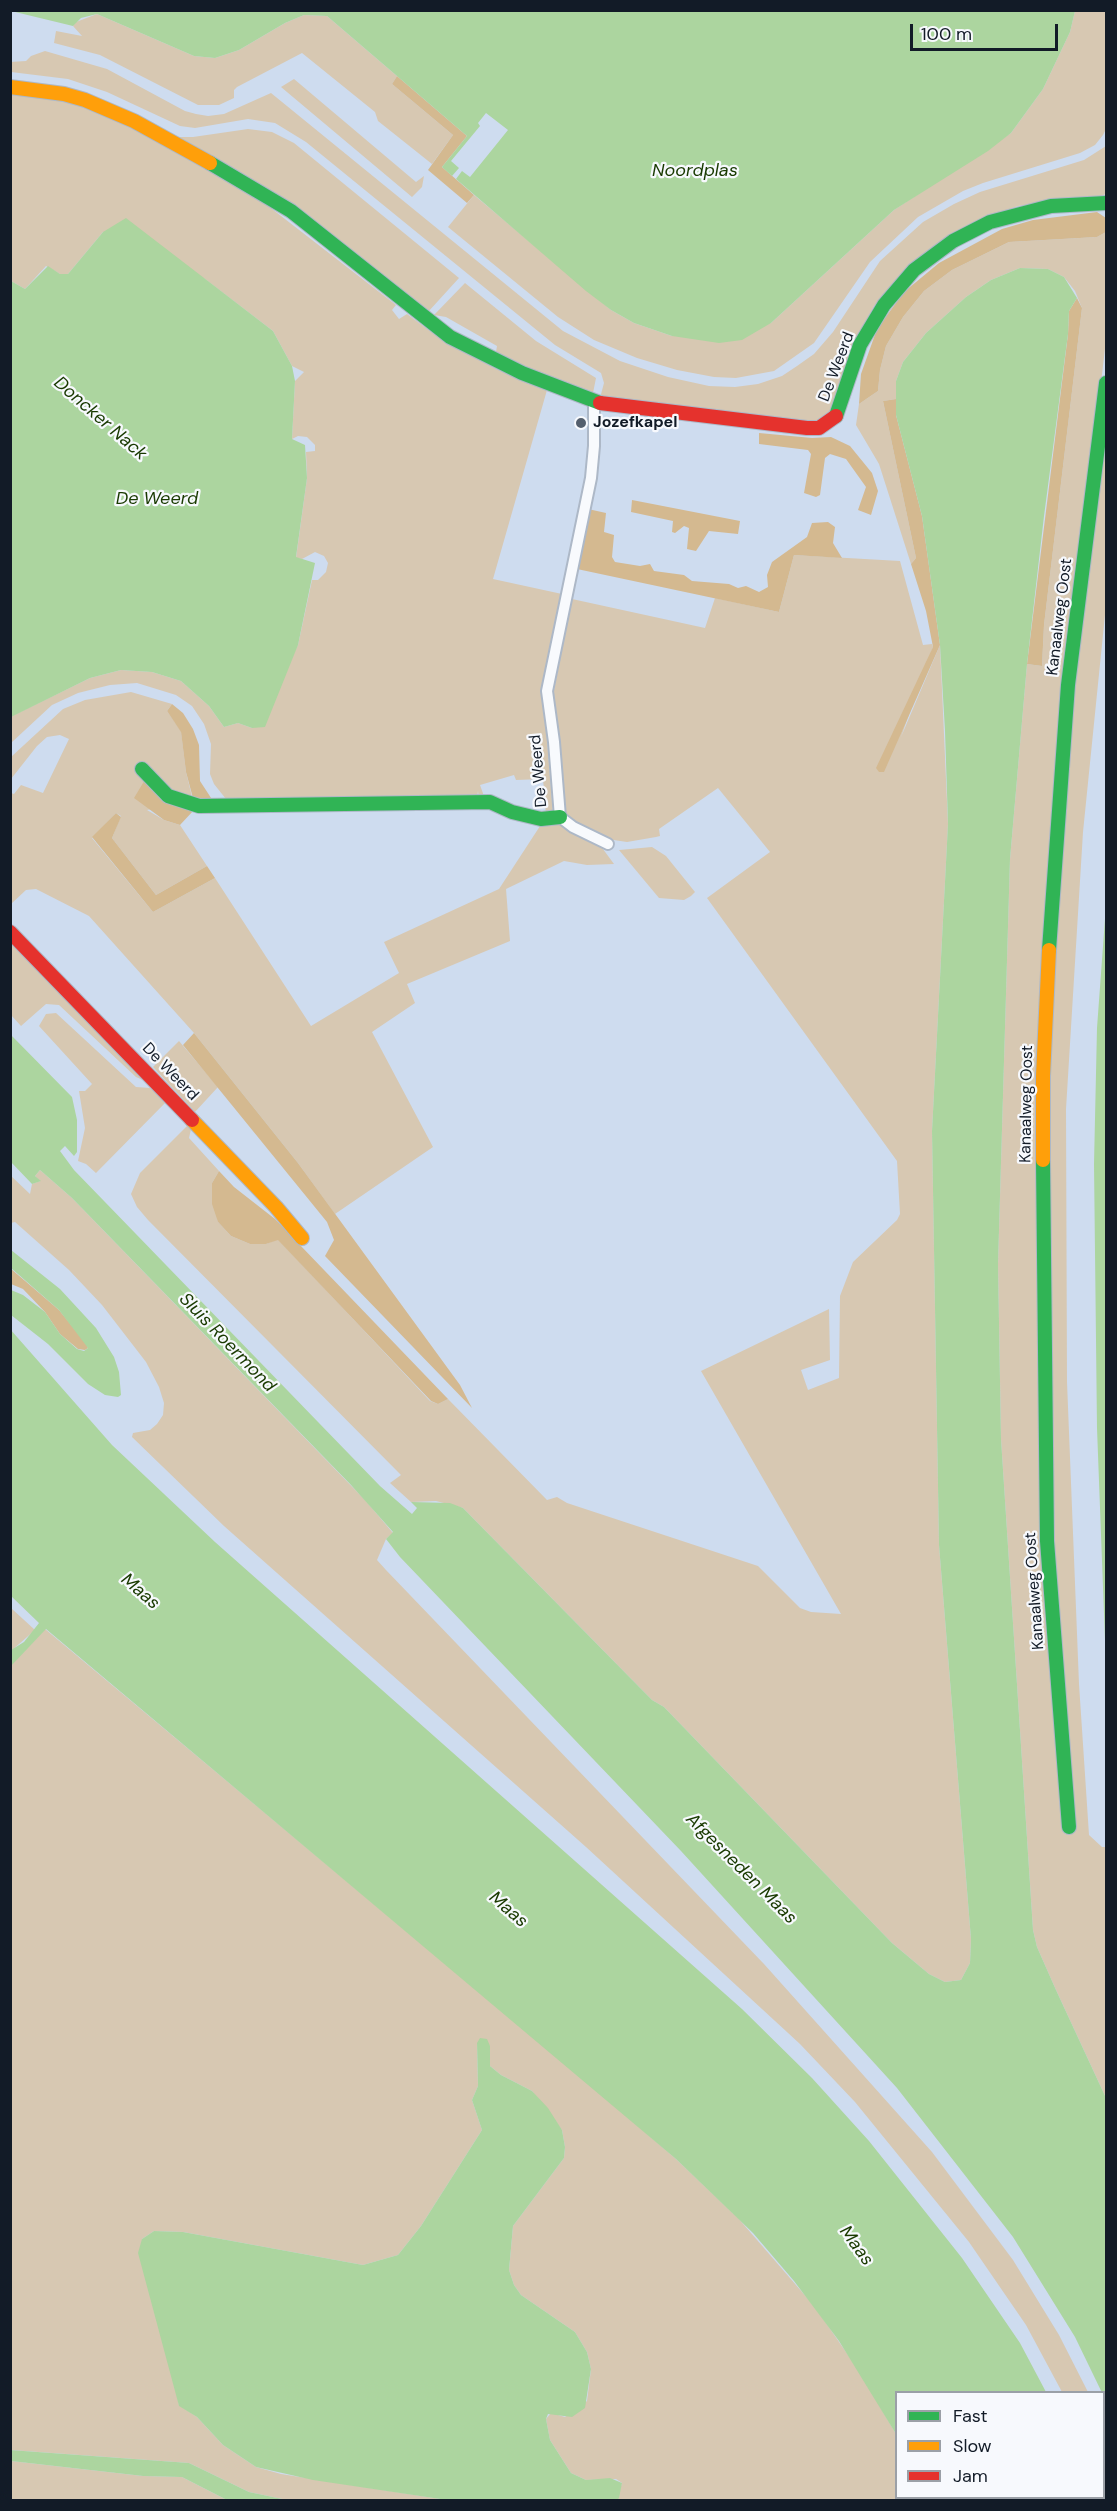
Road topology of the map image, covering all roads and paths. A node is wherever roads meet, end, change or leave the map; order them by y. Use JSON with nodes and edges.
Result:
{"nodes":[{"id":1,"x":10,"y":87,"type":"edge"},
{"id":2,"x":1107,"y":203,"type":"edge"},
{"id":3,"x":1107,"y":383,"type":"edge"},
{"id":4,"x":594,"y":402,"type":"junction"},
{"id":5,"x":142,"y":769,"type":"dead end"},
{"id":6,"x":560,"y":817,"type":"junction"},
{"id":7,"x":608,"y":844,"type":"dead end"},
{"id":8,"x":10,"y":932,"type":"edge"},
{"id":9,"x":302,"y":1238,"type":"dead end"},
{"id":10,"x":1069,"y":1827,"type":"dead end"}],
"edges":[{"from":1,"to":4,"type":"street","name":"De Weerd"},
{"from":2,"to":4,"type":"street","name":"De Weerd"},
{"from":3,"to":10,"type":"street","name":"Kanaalweg Oost"},
{"from":4,"to":6,"type":"street","name":"De Weerd"},
{"from":5,"to":6,"type":"street","name":"De Weerd"},
{"from":6,"to":7,"type":"street"},
{"from":8,"to":9,"type":"street","name":"De Weerd"}]}
